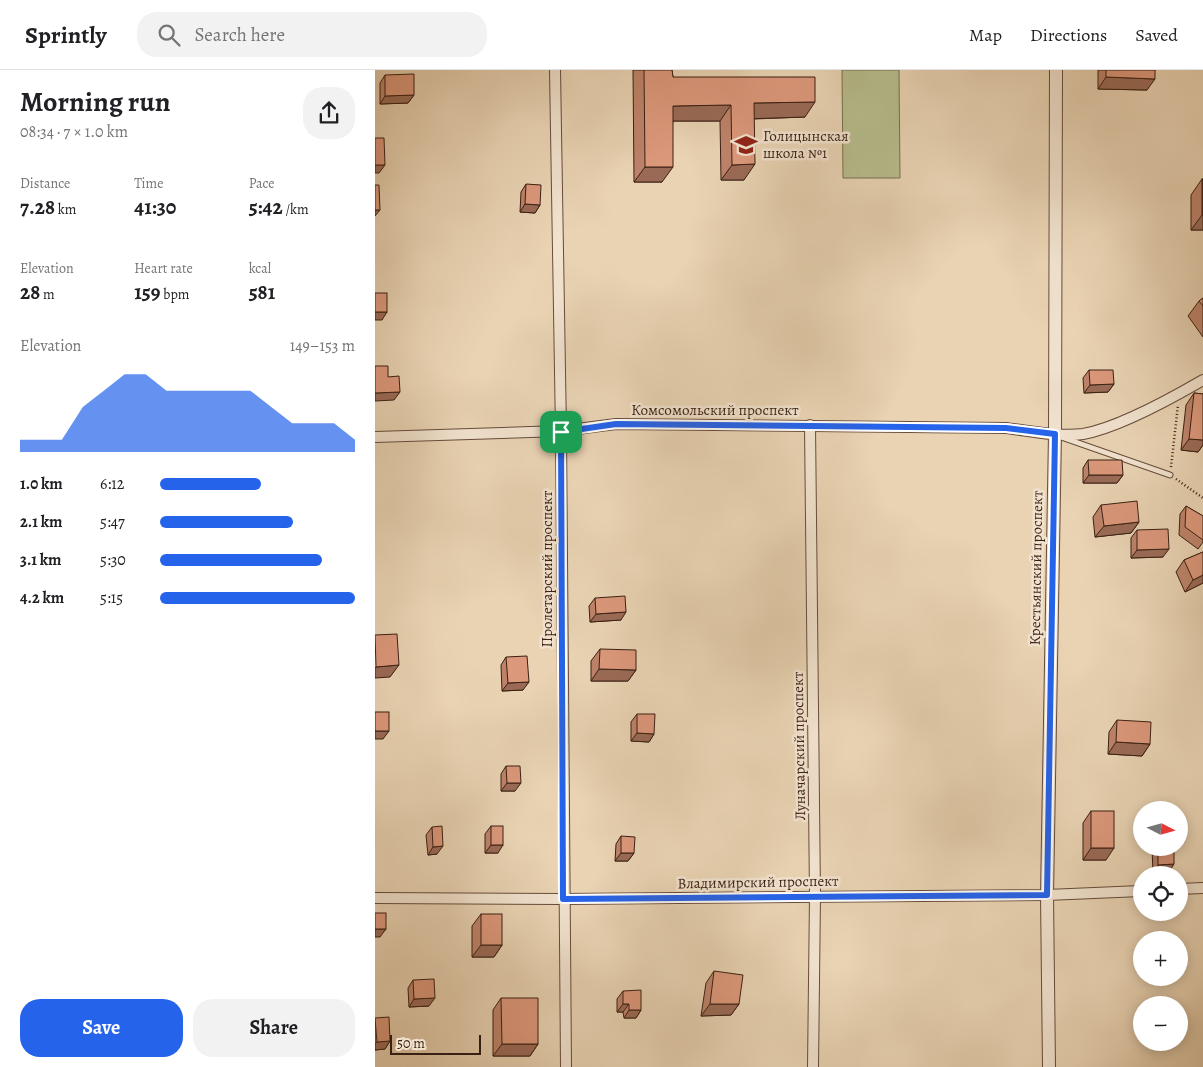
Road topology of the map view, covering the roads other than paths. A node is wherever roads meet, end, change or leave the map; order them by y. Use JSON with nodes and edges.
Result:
{"nodes":[{"id":1,"x":555,"y":70,"type":"edge"},
{"id":2,"x":1056,"y":70,"type":"edge"},
{"id":3,"x":1203,"y":380,"type":"edge"},
{"id":4,"x":810,"y":425,"type":"junction"},
{"id":5,"x":561,"y":432,"type":"junction"},
{"id":6,"x":1055,"y":434,"type":"junction"},
{"id":7,"x":375,"y":437,"type":"edge"},
{"id":8,"x":1170,"y":475,"type":"road end"},
{"id":9,"x":1203,"y":888,"type":"edge"},
{"id":10,"x":1188,"y":889,"type":"edge"},
{"id":11,"x":1133,"y":891,"type":"edge"},
{"id":12,"x":1047,"y":895,"type":"junction"},
{"id":13,"x":815,"y":896,"type":"junction"},
{"id":14,"x":375,"y":898,"type":"edge"},
{"id":15,"x":563,"y":899,"type":"junction"},
{"id":16,"x":566,"y":1067,"type":"edge"},
{"id":17,"x":813,"y":1067,"type":"edge"},
{"id":18,"x":1049,"y":1067,"type":"edge"}],
"edges":[{"from":1,"to":5,"type":"street","name":"Пролетарский проспект"},
{"from":2,"to":6,"type":"street","name":"Крестьянский проспект"},
{"from":3,"to":6,"type":"street","name":"Комсомольский проспект"},
{"from":4,"to":5,"type":"street","name":"Комсомольский проспект"},
{"from":4,"to":6,"type":"street","name":"Комсомольский проспект"},
{"from":4,"to":13,"type":"street","name":"Луначарский проспект"},
{"from":5,"to":7,"type":"street","name":"Комсомольский проспект"},
{"from":5,"to":15,"type":"street","name":"Пролетарский проспект"},
{"from":6,"to":8,"type":"lane"},
{"from":6,"to":12,"type":"street","name":"Крестьянский проспект"},
{"from":9,"to":10,"type":"street"},
{"from":11,"to":12,"type":"street","name":"Владимирский проспект"},
{"from":12,"to":13,"type":"street","name":"Владимирский проспект"},
{"from":12,"to":18,"type":"street","name":"Крестьянский проспект"},
{"from":13,"to":15,"type":"street","name":"Владимирский проспект"},
{"from":13,"to":17,"type":"street","name":"Луначарский проспект"},
{"from":14,"to":15,"type":"street","name":"Владимирский проспект"},
{"from":15,"to":16,"type":"street","name":"Пролетарский проспект"}]}
